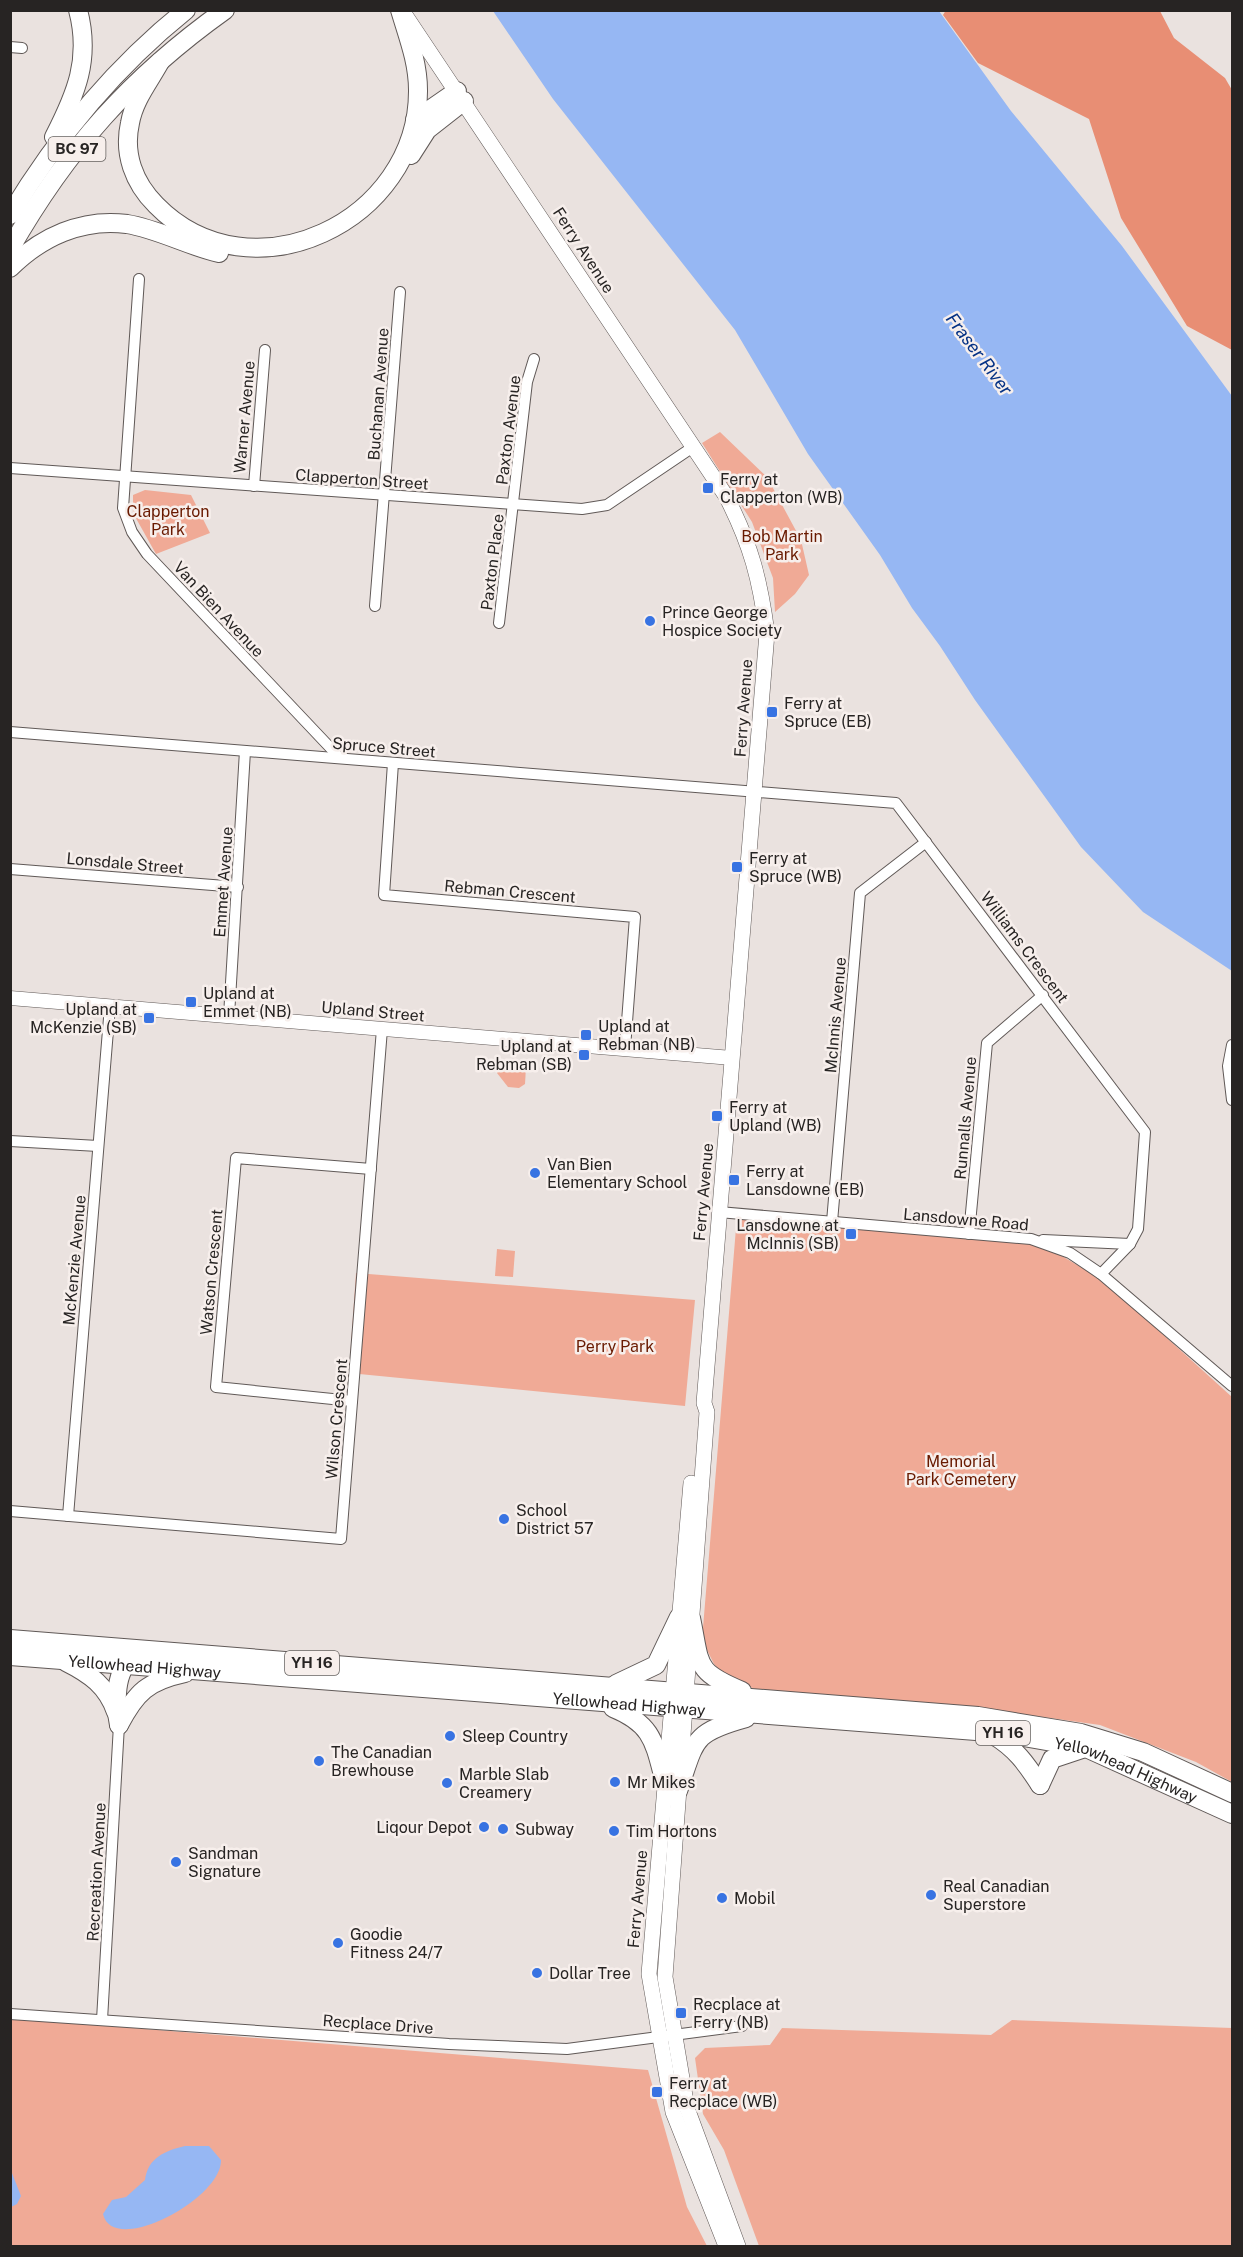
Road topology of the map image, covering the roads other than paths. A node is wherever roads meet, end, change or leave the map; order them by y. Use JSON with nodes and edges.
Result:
{"nodes":[{"id":1,"x":78,"y":10,"type":"edge"},
{"id":2,"x":186,"y":10,"type":"edge"},
{"id":3,"x":225,"y":10,"type":"edge"},
{"id":4,"x":401,"y":10,"type":"edge"},
{"id":5,"x":10,"y":47,"type":"edge"},
{"id":6,"x":22,"y":48,"type":"dead end"},
{"id":7,"x":160,"y":62,"type":"junction"},
{"id":8,"x":461,"y":96,"type":"junction"},
{"id":9,"x":415,"y":120,"type":"junction"},
{"id":10,"x":32,"y":180,"type":"junction"},
{"id":11,"x":10,"y":215,"type":"edge"},
{"id":12,"x":10,"y":249,"type":"edge"},
{"id":13,"x":10,"y":268,"type":"edge"},
{"id":14,"x":139,"y":279,"type":"dead end"},
{"id":15,"x":400,"y":292,"type":"dead end"},
{"id":16,"x":265,"y":350,"type":"dead end"},
{"id":17,"x":534,"y":359,"type":"dead end"},
{"id":18,"x":693,"y":447,"type":"junction"},
{"id":19,"x":10,"y":468,"type":"edge"},
{"id":20,"x":125,"y":477,"type":"junction"},
{"id":21,"x":254,"y":486,"type":"junction"},
{"id":22,"x":385,"y":495,"type":"junction"},
{"id":23,"x":514,"y":504,"type":"junction"},
{"id":24,"x":375,"y":606,"type":"dead end"},
{"id":25,"x":499,"y":623,"type":"dead end"},
{"id":26,"x":10,"y":732,"type":"edge"},
{"id":27,"x":245,"y":751,"type":"junction"},
{"id":28,"x":339,"y":758,"type":"junction"},
{"id":29,"x":393,"y":763,"type":"junction"},
{"id":30,"x":754,"y":793,"type":"junction"},
{"id":31,"x":926,"y":842,"type":"junction"},
{"id":32,"x":10,"y":869,"type":"edge"},
{"id":33,"x":238,"y":887,"type":"junction"},
{"id":34,"x":1043,"y":995,"type":"junction"},
{"id":35,"x":10,"y":998,"type":"edge"},
{"id":36,"x":110,"y":1006,"type":"junction"},
{"id":37,"x":229,"y":1016,"type":"junction"},
{"id":38,"x":382,"y":1029,"type":"junction"},
{"id":39,"x":1233,"y":1045,"type":"edge"},
{"id":40,"x":625,"y":1048,"type":"junction"},
{"id":41,"x":732,"y":1058,"type":"junction"},
{"id":42,"x":1233,"y":1100,"type":"edge"},
{"id":43,"x":10,"y":1141,"type":"edge"},
{"id":44,"x":99,"y":1146,"type":"junction"},
{"id":45,"x":371,"y":1168,"type":"junction"},
{"id":46,"x":719,"y":1212,"type":"junction"},
{"id":47,"x":832,"y":1222,"type":"junction"},
{"id":48,"x":969,"y":1234,"type":"junction"},
{"id":49,"x":1031,"y":1239,"type":"junction"},
{"id":50,"x":1130,"y":1244,"type":"junction"},
{"id":51,"x":1101,"y":1274,"type":"junction"},
{"id":52,"x":1233,"y":1386,"type":"edge"},
{"id":53,"x":352,"y":1401,"type":"junction"},
{"id":54,"x":10,"y":1511,"type":"edge"},
{"id":55,"x":68,"y":1516,"type":"junction"},
{"id":56,"x":685,"y":1618,"type":"junction"},
{"id":57,"x":10,"y":1639,"type":"edge"},
{"id":58,"x":178,"y":1653,"type":"junction"},
{"id":59,"x":10,"y":1656,"type":"edge"},
{"id":60,"x":58,"y":1659,"type":"junction"},
{"id":61,"x":126,"y":1664,"type":"junction"},
{"id":62,"x":200,"y":1670,"type":"junction"},
{"id":63,"x":613,"y":1686,"type":"junction"},
{"id":64,"x":678,"y":1700,"type":"junction"},
{"id":65,"x":600,"y":1703,"type":"junction"},
{"id":66,"x":758,"y":1706,"type":"junction"},
{"id":67,"x":118,"y":1720,"type":"junction"},
{"id":68,"x":991,"y":1734,"type":"junction"},
{"id":69,"x":1086,"y":1748,"type":"junction"},
{"id":70,"x":671,"y":1785,"type":"junction"},
{"id":71,"x":1233,"y":1793,"type":"edge"},
{"id":72,"x":1233,"y":1814,"type":"edge"},
{"id":73,"x":10,"y":2014,"type":"edge"},
{"id":74,"x":102,"y":2020,"type":"junction"},
{"id":75,"x":742,"y":2026,"type":"dead end"},
{"id":76,"x":667,"y":2035,"type":"junction"},
{"id":77,"x":726,"y":2247,"type":"edge"},
{"id":78,"x":738,"y":2247,"type":"edge"}],
"edges":[{"from":1,"to":10,"type":"highway"},
{"from":2,"to":10,"type":"highway","number":"BC 97"},
{"from":3,"to":7,"type":"highway","number":"BC 97"},
{"from":4,"to":8,"type":"main road","name":"Ferry Avenue"},
{"from":4,"to":9,"type":"highway"},
{"from":5,"to":6,"type":"street"},
{"from":7,"to":9,"type":"highway"},
{"from":7,"to":12,"type":"highway","number":"BC 97"},
{"from":8,"to":9,"type":"highway"},
{"from":8,"to":13,"type":"highway"},
{"from":8,"to":18,"type":"main road","name":"Ferry Avenue"},
{"from":10,"to":11,"type":"highway","number":"BC 97"},
{"from":14,"to":20,"type":"street","name":"Van Bien Avenue"},
{"from":15,"to":22,"type":"street","name":"Buchanan Avenue"},
{"from":16,"to":21,"type":"street","name":"Warner Avenue"},
{"from":17,"to":23,"type":"street","name":"Paxton Avenue"},
{"from":18,"to":23,"type":"street","name":"Clapperton Street"},
{"from":18,"to":30,"type":"main road","name":"Ferry Avenue"},
{"from":19,"to":20,"type":"street","name":"Clapperton Street"},
{"from":20,"to":21,"type":"street","name":"Clapperton Street"},
{"from":20,"to":28,"type":"street","name":"Van Bien Avenue"},
{"from":21,"to":22,"type":"street","name":"Clapperton Street"},
{"from":22,"to":23,"type":"street","name":"Clapperton Street"},
{"from":22,"to":24,"type":"street","name":"Buchanan Avenue"},
{"from":23,"to":25,"type":"street","name":"Paxton Place"},
{"from":26,"to":27,"type":"street","name":"Spruce Street"},
{"from":27,"to":28,"type":"street","name":"Spruce Street"},
{"from":27,"to":33,"type":"street","name":"Emmet Avenue"},
{"from":28,"to":29,"type":"street","name":"Spruce Street"},
{"from":29,"to":30,"type":"street","name":"Spruce Street"},
{"from":29,"to":40,"type":"street","name":"Rebman Crescent"},
{"from":30,"to":31,"type":"street","name":"Williams Crescent"},
{"from":30,"to":41,"type":"main road","name":"Ferry Avenue"},
{"from":31,"to":34,"type":"street","name":"Williams Crescent"},
{"from":31,"to":47,"type":"street","name":"McInnis Avenue"},
{"from":32,"to":33,"type":"street","name":"Lonsdale Street"},
{"from":33,"to":37,"type":"street","name":"Emmet Avenue"},
{"from":34,"to":48,"type":"street","name":"Runnalls Avenue"},
{"from":34,"to":50,"type":"street","name":"Williams Crescent"},
{"from":35,"to":36,"type":"street","name":"Upland Street"},
{"from":36,"to":37,"type":"street","name":"Upland Street"},
{"from":36,"to":44,"type":"street","name":"McKenzie Avenue"},
{"from":37,"to":38,"type":"street","name":"Upland Street"},
{"from":38,"to":40,"type":"street","name":"Upland Street"},
{"from":38,"to":45,"type":"street","name":"Wilson Crescent"},
{"from":39,"to":42,"type":"street"},
{"from":40,"to":41,"type":"street","name":"Upland Street"},
{"from":41,"to":46,"type":"main road","name":"Ferry Avenue"},
{"from":43,"to":44,"type":"street"},
{"from":44,"to":55,"type":"street","name":"McKenzie Avenue"},
{"from":45,"to":53,"type":"street","name":"Wilson Crescent"},
{"from":45,"to":53,"type":"street","name":"Watson Crescent"},
{"from":46,"to":47,"type":"street","name":"Lansdowne Road"},
{"from":46,"to":56,"type":"main road","name":"Ferry Avenue"},
{"from":47,"to":48,"type":"street","name":"Lansdowne Road"},
{"from":48,"to":49,"type":"street","name":"Lansdowne Road"},
{"from":49,"to":50,"type":"street"},
{"from":49,"to":51,"type":"street","name":"Lansdowne Road"},
{"from":50,"to":51,"type":"street","name":"Williams Crescent"},
{"from":51,"to":52,"type":"street","name":"Lansdowne Road"},
{"from":53,"to":55,"type":"street","name":"Wilson Crescent"},
{"from":54,"to":55,"type":"street"},
{"from":56,"to":63,"type":"highway"},
{"from":56,"to":64,"type":"main road","name":"Ferry Avenue"},
{"from":56,"to":66,"type":"highway"},
{"from":57,"to":58,"type":"highway","name":"Yellowhead Highway","number":"YH 16"},
{"from":58,"to":61,"type":"highway"},
{"from":58,"to":63,"type":"highway","name":"Yellowhead Highway","number":"YH 16"},
{"from":59,"to":60,"type":"highway","name":"Yellowhead Highway","number":"YH 16"},
{"from":60,"to":61,"type":"highway","name":"Yellowhead Highway","number":"YH 16"},
{"from":60,"to":67,"type":"highway"},
{"from":61,"to":62,"type":"highway","name":"Yellowhead Highway","number":"YH 16"},
{"from":61,"to":67,"type":"highway"},
{"from":62,"to":65,"type":"highway","name":"Yellowhead Highway","number":"YH 16"},
{"from":62,"to":67,"type":"highway"},
{"from":63,"to":64,"type":"highway","name":"Yellowhead Highway","number":"YH 16"},
{"from":64,"to":65,"type":"highway","name":"Yellowhead Highway","number":"YH 16"},
{"from":64,"to":66,"type":"highway","name":"Yellowhead Highway","number":"YH 16"},
{"from":64,"to":70,"type":"main road","name":"Ferry Avenue"},
{"from":65,"to":70,"type":"highway"},
{"from":66,"to":68,"type":"highway","name":"Yellowhead Highway","number":"YH 16"},
{"from":66,"to":70,"type":"highway"},
{"from":66,"to":71,"type":"highway","name":"Yellowhead Highway","number":"YH 16"},
{"from":67,"to":74,"type":"street","name":"Recreation Avenue"},
{"from":68,"to":69,"type":"highway","name":"Yellowhead Highway","number":"YH 16"},
{"from":68,"to":69,"type":"highway"},
{"from":69,"to":72,"type":"highway","name":"Yellowhead Highway","number":"YH 16"},
{"from":70,"to":76,"type":"main road","name":"Ferry Avenue"},
{"from":73,"to":74,"type":"street","name":"Recplace Drive"},
{"from":74,"to":76,"type":"street","name":"Recplace Drive"},
{"from":75,"to":76,"type":"street","name":"Recplace Drive"},
{"from":76,"to":77,"type":"main road","name":"Ferry Avenue"},
{"from":76,"to":78,"type":"main road","name":"Ferry Avenue"}]}
